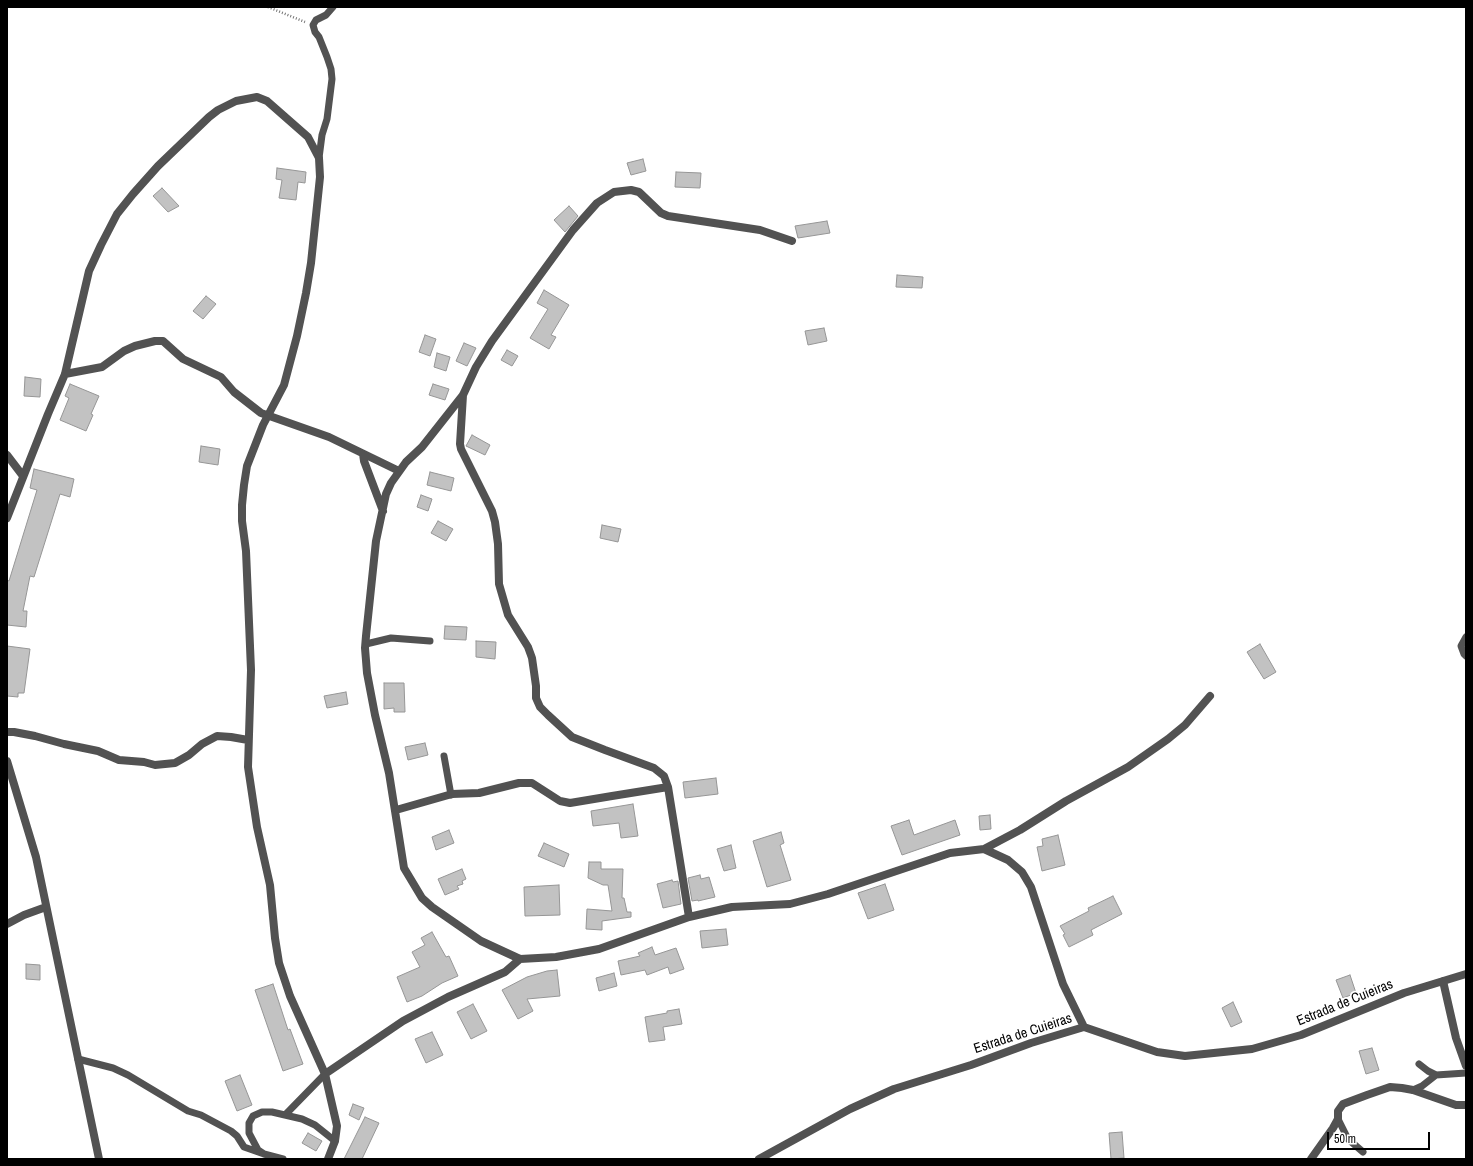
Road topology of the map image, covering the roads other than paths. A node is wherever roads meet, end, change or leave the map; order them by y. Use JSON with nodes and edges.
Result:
{"nodes":[{"id":1,"x":333,"y":7,"type":"edge"},
{"id":2,"x":319,"y":158,"type":"junction"},
{"id":3,"x":792,"y":241,"type":"dead end"},
{"id":4,"x":65,"y":374,"type":"junction"},
{"id":5,"x":463,"y":395,"type":"junction"},
{"id":6,"x":268,"y":416,"type":"junction"},
{"id":7,"x":363,"y":454,"type":"junction"},
{"id":8,"x":7,"y":455,"type":"edge"},
{"id":9,"x":399,"y":471,"type":"junction"},
{"id":10,"x":23,"y":476,"type":"junction"},
{"id":11,"x":383,"y":511,"type":"junction"},
{"id":12,"x":7,"y":518,"type":"edge"},
{"id":13,"x":1466,"y":637,"type":"edge"},
{"id":14,"x":430,"y":641,"type":"dead end"},
{"id":15,"x":366,"y":644,"type":"junction"},
{"id":16,"x":1466,"y":656,"type":"edge"},
{"id":17,"x":1210,"y":696,"type":"dead end"},
{"id":18,"x":7,"y":732,"type":"edge"},
{"id":19,"x":248,"y":740,"type":"junction"},
{"id":20,"x":444,"y":756,"type":"dead end"},
{"id":21,"x":7,"y":761,"type":"edge"},
{"id":22,"x":668,"y":787,"type":"junction"},
{"id":23,"x":451,"y":795,"type":"junction"},
{"id":24,"x":396,"y":810,"type":"junction"},
{"id":25,"x":984,"y":849,"type":"junction"},
{"id":26,"x":46,"y":907,"type":"junction"},
{"id":27,"x":689,"y":917,"type":"junction"},
{"id":28,"x":7,"y":924,"type":"edge"},
{"id":29,"x":520,"y":959,"type":"junction"},
{"id":30,"x":1466,"y":974,"type":"edge"},
{"id":31,"x":1443,"y":981,"type":"junction"},
{"id":32,"x":1084,"y":1028,"type":"junction"},
{"id":33,"x":78,"y":1059,"type":"junction"},
{"id":34,"x":1419,"y":1064,"type":"dead end"},
{"id":35,"x":1466,"y":1066,"type":"edge"},
{"id":36,"x":1466,"y":1073,"type":"edge"},
{"id":37,"x":325,"y":1074,"type":"junction"},
{"id":38,"x":1436,"y":1075,"type":"junction"},
{"id":39,"x":1413,"y":1090,"type":"junction"},
{"id":40,"x":1466,"y":1105,"type":"edge"},
{"id":41,"x":286,"y":1114,"type":"junction"},
{"id":42,"x":1338,"y":1119,"type":"junction"},
{"id":43,"x":335,"y":1141,"type":"junction"},
{"id":44,"x":1363,"y":1152,"type":"dead end"},
{"id":45,"x":264,"y":1154,"type":"junction"},
{"id":46,"x":99,"y":1159,"type":"edge"},
{"id":47,"x":283,"y":1159,"type":"edge"},
{"id":48,"x":328,"y":1159,"type":"edge"},
{"id":49,"x":759,"y":1159,"type":"edge"},
{"id":50,"x":1311,"y":1159,"type":"edge"}],
"edges":[{"from":1,"to":2,"type":"lane"},
{"from":2,"to":4,"type":"street"},
{"from":2,"to":6,"type":"street"},
{"from":3,"to":5,"type":"street"},
{"from":4,"to":6,"type":"street"},
{"from":4,"to":10,"type":"street"},
{"from":5,"to":9,"type":"street"},
{"from":5,"to":22,"type":"street"},
{"from":6,"to":7,"type":"street"},
{"from":6,"to":19,"type":"street"},
{"from":7,"to":9,"type":"street"},
{"from":7,"to":11,"type":"street"},
{"from":8,"to":10,"type":"street"},
{"from":9,"to":11,"type":"street"},
{"from":10,"to":12,"type":"street"},
{"from":11,"to":15,"type":"street"},
{"from":13,"to":16,"type":"lane"},
{"from":14,"to":15,"type":"lane"},
{"from":15,"to":24,"type":"street"},
{"from":17,"to":25,"type":"street"},
{"from":18,"to":19,"type":"street"},
{"from":19,"to":37,"type":"street"},
{"from":20,"to":23,"type":"lane"},
{"from":21,"to":26,"type":"street"},
{"from":22,"to":23,"type":"street"},
{"from":22,"to":27,"type":"street"},
{"from":23,"to":24,"type":"street"},
{"from":24,"to":29,"type":"street"},
{"from":25,"to":27,"type":"street"},
{"from":25,"to":32,"type":"street"},
{"from":26,"to":28,"type":"street"},
{"from":26,"to":33,"type":"street"},
{"from":27,"to":29,"type":"street"},
{"from":29,"to":37,"type":"street"},
{"from":30,"to":31,"type":"street","name":"Estrada de Cuieiras"},
{"from":31,"to":32,"type":"street","name":"Estrada de Cuieiras"},
{"from":31,"to":35,"type":"street"},
{"from":32,"to":49,"type":"street","name":"Estrada de Cuieiras"},
{"from":33,"to":45,"type":"lane"},
{"from":33,"to":46,"type":"street"},
{"from":34,"to":38,"type":"lane"},
{"from":36,"to":38,"type":"lane"},
{"from":37,"to":41,"type":"lane"},
{"from":37,"to":43,"type":"street"},
{"from":38,"to":39,"type":"lane"},
{"from":39,"to":40,"type":"street"},
{"from":39,"to":42,"type":"street"},
{"from":41,"to":43,"type":"lane"},
{"from":41,"to":45,"type":"lane"},
{"from":42,"to":44,"type":"lane"},
{"from":42,"to":50,"type":"street"},
{"from":43,"to":48,"type":"street"},
{"from":45,"to":47,"type":"lane"}]}
